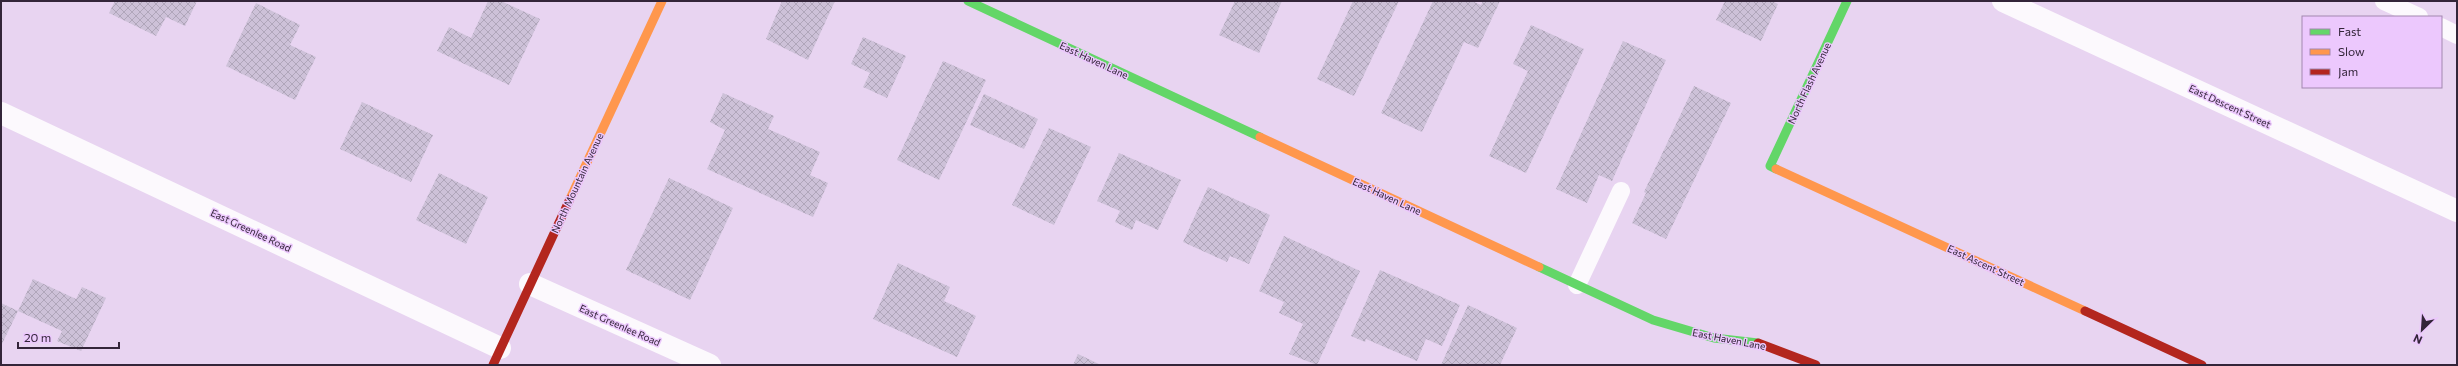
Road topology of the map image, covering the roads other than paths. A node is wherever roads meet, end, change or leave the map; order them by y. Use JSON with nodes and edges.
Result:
{"nodes":[{"id":1,"x":662,"y":1,"type":"edge"},
{"id":2,"x":968,"y":1,"type":"edge"},
{"id":3,"x":1847,"y":1,"type":"edge"},
{"id":4,"x":2003,"y":1,"type":"edge"},
{"id":5,"x":2384,"y":1,"type":"edge"},
{"id":6,"x":2417,"y":16,"type":"edge"},
{"id":7,"x":2442,"y":28,"type":"edge"},
{"id":8,"x":2457,"y":35,"type":"edge"},
{"id":9,"x":1,"y":113,"type":"edge"},
{"id":10,"x":1770,"y":166,"type":"joint"},
{"id":11,"x":1621,"y":191,"type":"dead end"},
{"id":12,"x":2457,"y":211,"type":"edge"},
{"id":13,"x":530,"y":284,"type":"junction"},
{"id":14,"x":1577,"y":285,"type":"junction"},
{"id":15,"x":496,"y":357,"type":"edge"},
{"id":16,"x":2197,"y":364,"type":"edge"},
{"id":17,"x":710,"y":365,"type":"edge"},
{"id":18,"x":1816,"y":365,"type":"edge"}],
"edges":[{"from":1,"to":13,"type":"street","name":"North Mountain Avenue"},
{"from":2,"to":14,"type":"street","name":"East Haven Lane"},
{"from":3,"to":10,"type":"street","name":"North Flash Avenue"},
{"from":4,"to":12,"type":"street","name":"East Descent Street"},
{"from":5,"to":6,"type":"lane"},
{"from":7,"to":8,"type":"lane"},
{"from":9,"to":15,"type":"street","name":"East Greenlee Road"},
{"from":10,"to":16,"type":"street","name":"East Ascent Street"},
{"from":11,"to":14,"type":"lane"},
{"from":13,"to":15,"type":"street","name":"North Mountain Avenue"},
{"from":13,"to":17,"type":"street","name":"East Greenlee Road"},
{"from":14,"to":18,"type":"street","name":"East Haven Lane"}]}
